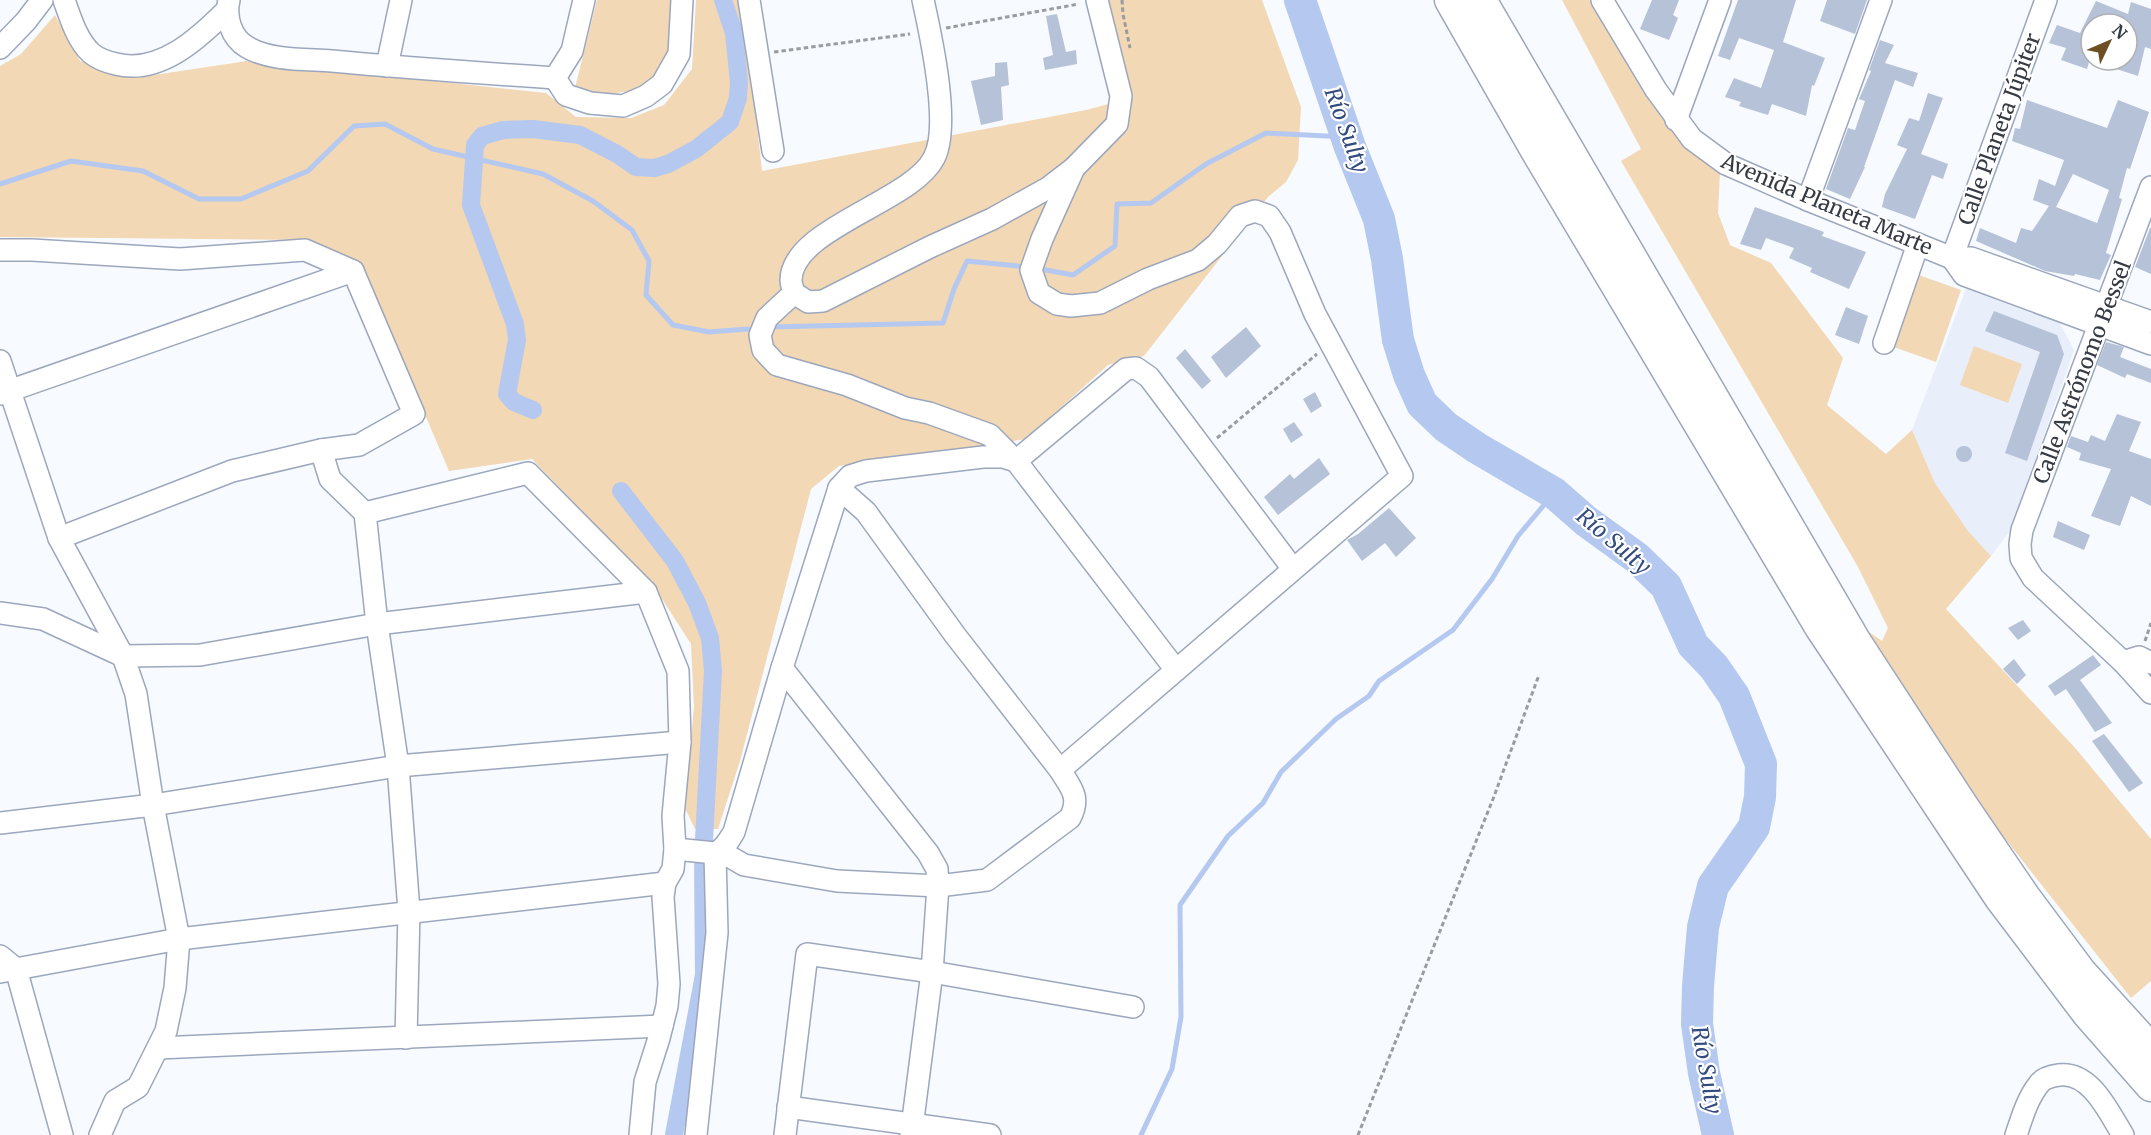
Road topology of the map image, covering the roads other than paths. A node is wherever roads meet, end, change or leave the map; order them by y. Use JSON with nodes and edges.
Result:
{"nodes":[{"id":1,"x":42,"y":0,"type":"edge"},
{"id":2,"x":64,"y":0,"type":"edge"},
{"id":3,"x":401,"y":0,"type":"edge"},
{"id":4,"x":584,"y":0,"type":"edge"},
{"id":5,"x":682,"y":0,"type":"edge"},
{"id":6,"x":749,"y":0,"type":"edge"},
{"id":7,"x":923,"y":0,"type":"edge"},
{"id":8,"x":1097,"y":0,"type":"edge"},
{"id":9,"x":1450,"y":0,"type":"edge"},
{"id":10,"x":1481,"y":0,"type":"edge"},
{"id":11,"x":1602,"y":0,"type":"edge"},
{"id":12,"x":1720,"y":0,"type":"edge"},
{"id":13,"x":1881,"y":0,"type":"edge"},
{"id":14,"x":2046,"y":0,"type":"edge"},
{"id":15,"x":228,"y":5,"type":"edge"},
{"id":16,"x":0,"y":48,"type":"edge"},
{"id":17,"x":387,"y":66,"type":"junction"},
{"id":18,"x":555,"y":78,"type":"junction"},
{"id":19,"x":1677,"y":120,"type":"junction"},
{"id":20,"x":774,"y":151,"type":"dead end"},
{"id":21,"x":1074,"y":168,"type":"junction"},
{"id":22,"x":2151,"y":187,"type":"edge"},
{"id":23,"x":1808,"y":200,"type":"junction"},
{"id":24,"x":1918,"y":244,"type":"junction"},
{"id":25,"x":0,"y":250,"type":"edge"},
{"id":26,"x":1952,"y":258,"type":"junction"},
{"id":27,"x":353,"y":271,"type":"junction"},
{"id":28,"x":794,"y":293,"type":"junction"},
{"id":29,"x":2104,"y":316,"type":"junction"},
{"id":30,"x":2151,"y":322,"type":"edge"},
{"id":31,"x":1884,"y":343,"type":"dead end"},
{"id":32,"x":2151,"y":344,"type":"edge"},
{"id":33,"x":0,"y":362,"type":"edge"},
{"id":34,"x":5,"y":392,"type":"edge"},
{"id":35,"x":321,"y":450,"type":"junction"},
{"id":36,"x":1016,"y":461,"type":"junction"},
{"id":37,"x":839,"y":488,"type":"junction"},
{"id":38,"x":365,"y":513,"type":"junction"},
{"id":39,"x":59,"y":538,"type":"junction"},
{"id":40,"x":1293,"y":569,"type":"junction"},
{"id":41,"x":646,"y":592,"type":"junction"},
{"id":42,"x":0,"y":613,"type":"edge"},
{"id":43,"x":377,"y":624,"type":"junction"},
{"id":44,"x":123,"y":656,"type":"junction"},
{"id":45,"x":2123,"y":662,"type":"junction"},
{"id":46,"x":2151,"y":663,"type":"edge"},
{"id":47,"x":782,"y":669,"type":"junction"},
{"id":48,"x":1176,"y":670,"type":"junction"},
{"id":49,"x":2151,"y":693,"type":"edge"},
{"id":50,"x":680,"y":742,"type":"junction"},
{"id":51,"x":398,"y":766,"type":"junction"},
{"id":52,"x":1060,"y":770,"type":"junction"},
{"id":53,"x":153,"y":805,"type":"junction"},
{"id":54,"x":0,"y":823,"type":"edge"},
{"id":55,"x":675,"y":849,"type":"junction"},
{"id":56,"x":718,"y":852,"type":"junction"},
{"id":57,"x":666,"y":883,"type":"junction"},
{"id":58,"x":938,"y":886,"type":"junction"},
{"id":59,"x":409,"y":911,"type":"junction"},
{"id":60,"x":179,"y":939,"type":"junction"},
{"id":61,"x":5,"y":966,"type":"edge"},
{"id":62,"x":932,"y":972,"type":"junction"},
{"id":63,"x":1133,"y":1007,"type":"dead end"},
{"id":64,"x":662,"y":1026,"type":"junction"},
{"id":65,"x":406,"y":1038,"type":"junction"},
{"id":66,"x":158,"y":1048,"type":"junction"},
{"id":67,"x":2151,"y":1049,"type":"edge"},
{"id":68,"x":2151,"y":1086,"type":"edge"},
{"id":69,"x":788,"y":1107,"type":"junction"},
{"id":70,"x":912,"y":1130,"type":"edge"},
{"id":71,"x":62,"y":1135,"type":"edge"},
{"id":72,"x":100,"y":1135,"type":"edge"},
{"id":73,"x":640,"y":1135,"type":"edge"},
{"id":74,"x":696,"y":1135,"type":"edge"},
{"id":75,"x":785,"y":1135,"type":"edge"},
{"id":76,"x":990,"y":1135,"type":"edge"},
{"id":77,"x":2016,"y":1135,"type":"edge"},
{"id":78,"x":2123,"y":1135,"type":"edge"}],
"edges":[{"from":1,"to":16,"type":"street"},
{"from":2,"to":15,"type":"street"},
{"from":3,"to":17,"type":"street"},
{"from":4,"to":18,"type":"street"},
{"from":5,"to":18,"type":"street"},
{"from":6,"to":20,"type":"street"},
{"from":7,"to":28,"type":"street"},
{"from":8,"to":21,"type":"street"},
{"from":9,"to":68,"type":"highway"},
{"from":10,"to":67,"type":"highway"},
{"from":11,"to":19,"type":"street","name":"Avenida Planeta Marte"},
{"from":12,"to":19,"type":"street"},
{"from":13,"to":23,"type":"street"},
{"from":14,"to":26,"type":"street","name":"Calle Planeta Júpiter"},
{"from":15,"to":17,"type":"street"},
{"from":17,"to":18,"type":"street"},
{"from":19,"to":23,"type":"street","name":"Avenida Planeta Marte"},
{"from":21,"to":28,"type":"street"},
{"from":21,"to":40,"type":"street"},
{"from":22,"to":29,"type":"street","name":"Calle Astrónomo Bessel"},
{"from":23,"to":24,"type":"street","name":"Avenida Planeta Marte"},
{"from":24,"to":26,"type":"street","name":"Avenida Planeta Marte"},
{"from":24,"to":31,"type":"street"},
{"from":25,"to":27,"type":"street"},
{"from":26,"to":29,"type":"street","name":"Avenida Planeta Marte"},
{"from":27,"to":34,"type":"street"},
{"from":27,"to":35,"type":"street"},
{"from":28,"to":36,"type":"street"},
{"from":29,"to":30,"type":"street","name":"Avenida Planeta Marte"},
{"from":29,"to":32,"type":"street","name":"Avenida Planeta Marte"},
{"from":29,"to":45,"type":"street","name":"Calle Astrónomo Bessel"},
{"from":33,"to":34,"type":"street"},
{"from":34,"to":39,"type":"street"},
{"from":35,"to":38,"type":"street"},
{"from":35,"to":39,"type":"street"},
{"from":36,"to":37,"type":"street"},
{"from":36,"to":40,"type":"street"},
{"from":36,"to":48,"type":"street"},
{"from":37,"to":47,"type":"street"},
{"from":37,"to":52,"type":"street"},
{"from":38,"to":41,"type":"street"},
{"from":38,"to":43,"type":"street"},
{"from":39,"to":44,"type":"street"},
{"from":40,"to":48,"type":"street"},
{"from":41,"to":43,"type":"street"},
{"from":41,"to":50,"type":"street"},
{"from":42,"to":44,"type":"street"},
{"from":43,"to":44,"type":"street"},
{"from":43,"to":51,"type":"street"},
{"from":44,"to":53,"type":"street"},
{"from":45,"to":46,"type":"street"},
{"from":45,"to":49,"type":"street"},
{"from":47,"to":56,"type":"street"},
{"from":47,"to":58,"type":"street"},
{"from":48,"to":52,"type":"street"},
{"from":50,"to":51,"type":"street"},
{"from":50,"to":55,"type":"street"},
{"from":51,"to":53,"type":"street"},
{"from":51,"to":59,"type":"street"},
{"from":52,"to":58,"type":"street"},
{"from":53,"to":54,"type":"street"},
{"from":53,"to":60,"type":"street"},
{"from":55,"to":56,"type":"street"},
{"from":55,"to":57,"type":"street"},
{"from":56,"to":58,"type":"street"},
{"from":56,"to":74,"type":"street"},
{"from":57,"to":59,"type":"street"},
{"from":57,"to":64,"type":"street"},
{"from":58,"to":62,"type":"street"},
{"from":59,"to":60,"type":"street"},
{"from":59,"to":65,"type":"street"},
{"from":60,"to":61,"type":"street"},
{"from":60,"to":66,"type":"street"},
{"from":61,"to":71,"type":"street"},
{"from":62,"to":63,"type":"street"},
{"from":62,"to":69,"type":"street"},
{"from":62,"to":70,"type":"street"},
{"from":64,"to":65,"type":"street"},
{"from":64,"to":73,"type":"street"},
{"from":65,"to":66,"type":"street"},
{"from":66,"to":72,"type":"street"},
{"from":69,"to":70,"type":"street"},
{"from":69,"to":75,"type":"street"},
{"from":70,"to":76,"type":"street"},
{"from":77,"to":78,"type":"street"}]}
